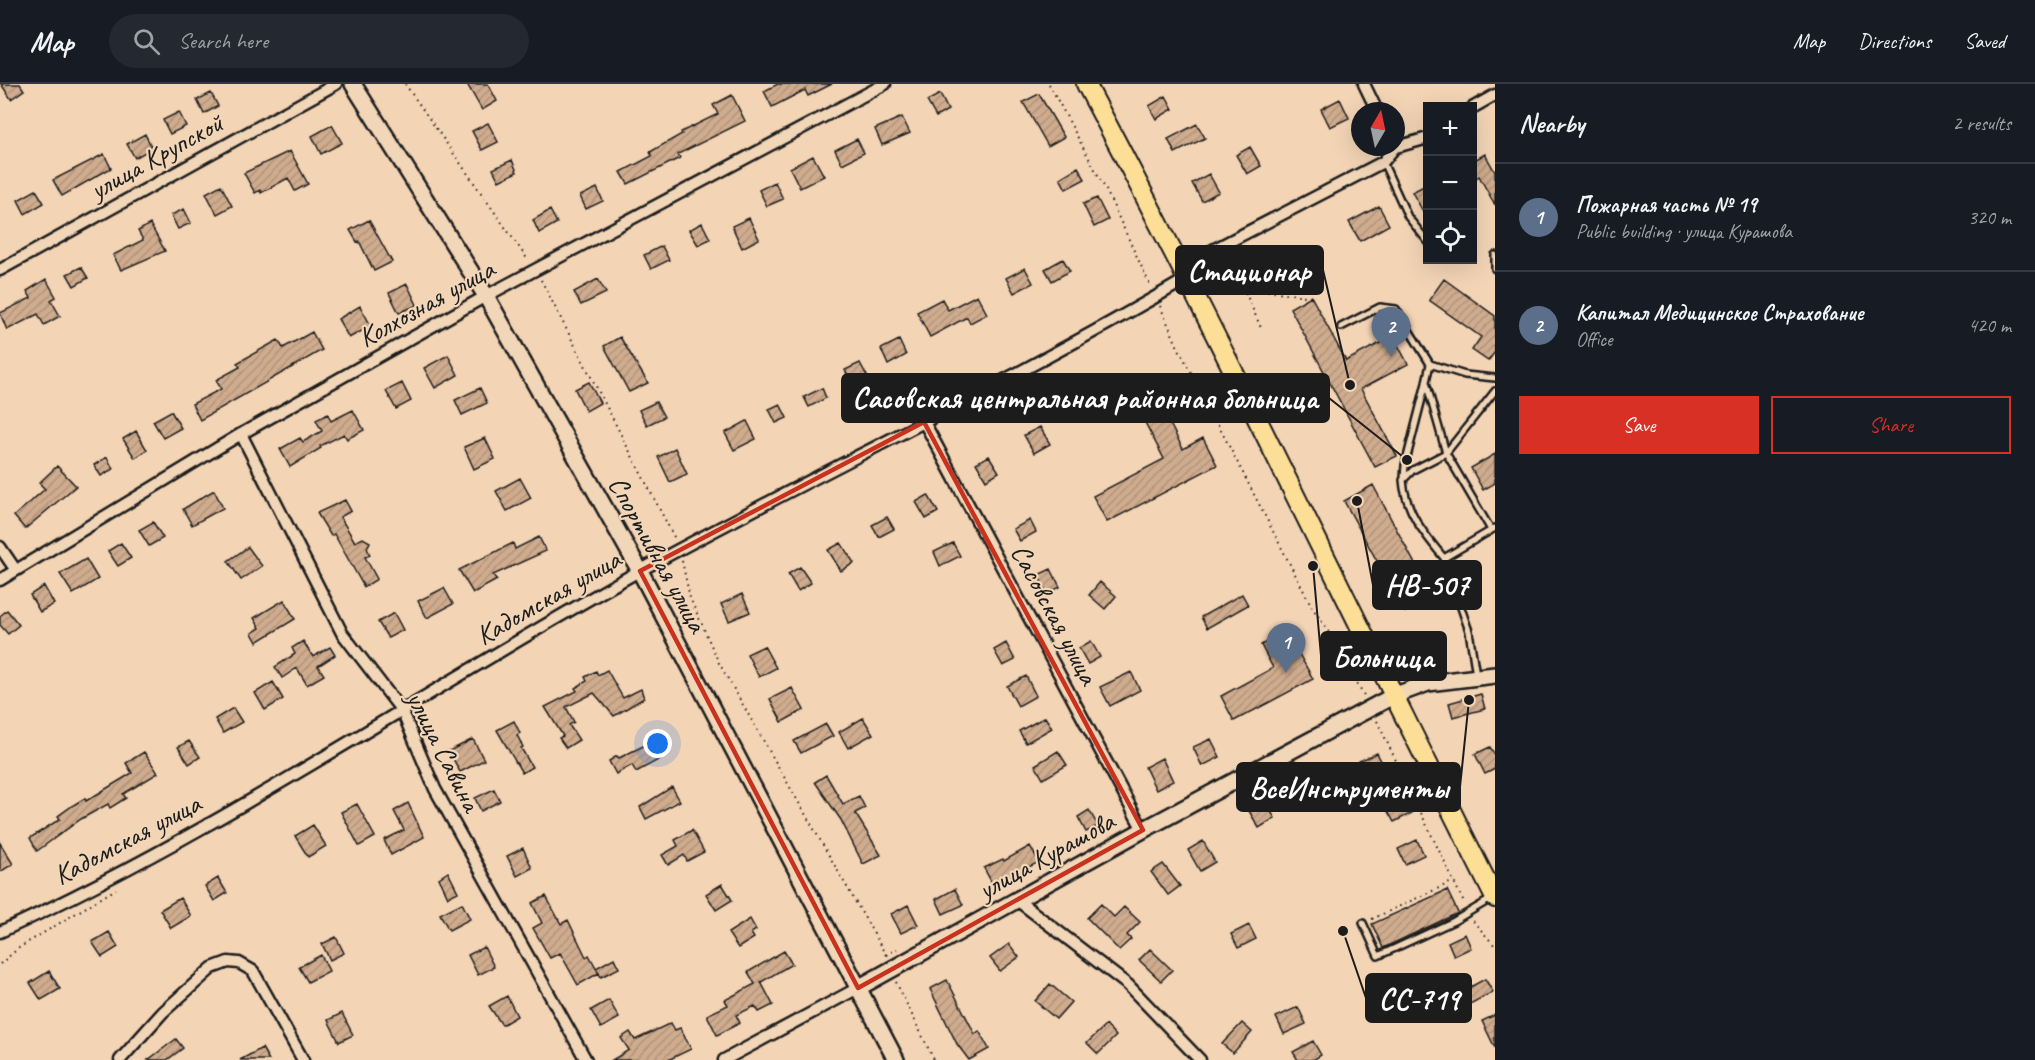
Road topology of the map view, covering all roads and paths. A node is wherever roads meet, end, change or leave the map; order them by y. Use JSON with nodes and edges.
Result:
{"nodes":[{"id":1,"x":336,"y":84,"type":"edge"},
{"id":2,"x":353,"y":84,"type":"edge"},
{"id":3,"x":405,"y":84,"type":"edge"},
{"id":4,"x":885,"y":84,"type":"edge"},
{"id":5,"x":1049,"y":84,"type":"edge"},
{"id":6,"x":1086,"y":84,"type":"edge"},
{"id":7,"x":1364,"y":84,"type":"edge"},
{"id":8,"x":1495,"y":96,"type":"edge"},
{"id":9,"x":1373,"y":102,"type":"edge"},
{"id":10,"x":1477,"y":106,"type":"edge"},
{"id":11,"x":1423,"y":142,"type":"edge"},
{"id":12,"x":1405,"y":145,"type":"edge"},
{"id":13,"x":1388,"y":156,"type":"edge"},
{"id":14,"x":1383,"y":162,"type":"junction"},
{"id":15,"x":1423,"y":236,"type":"edge"},
{"id":16,"x":1495,"y":255,"type":"edge"},
{"id":17,"x":1215,"y":267,"type":"dead end"},
{"id":18,"x":1495,"y":269,"type":"edge"},
{"id":19,"x":0,"y":270,"type":"edge"},
{"id":20,"x":535,"y":270,"type":"junction"},
{"id":21,"x":1185,"y":272,"type":"junction"},
{"id":22,"x":1243,"y":287,"type":"junction"},
{"id":23,"x":486,"y":296,"type":"junction"},
{"id":24,"x":1156,"y":297,"type":"junction"},
{"id":25,"x":1305,"y":297,"type":"dead end"},
{"id":26,"x":1341,"y":327,"type":"dead end"},
{"id":27,"x":1261,"y":328,"type":"dead end"},
{"id":28,"x":1430,"y":364,"type":"junction"},
{"id":29,"x":1495,"y":378,"type":"edge"},
{"id":30,"x":1426,"y":382,"type":"junction"},
{"id":31,"x":1495,"y":391,"type":"edge"},
{"id":32,"x":924,"y":422,"type":"junction"},
{"id":33,"x":241,"y":434,"type":"junction"},
{"id":34,"x":1446,"y":453,"type":"junction"},
{"id":35,"x":1403,"y":480,"type":"junction"},
{"id":36,"x":1493,"y":529,"type":"edge"},
{"id":37,"x":0,"y":547,"type":"edge"},
{"id":38,"x":680,"y":550,"type":"junction"},
{"id":39,"x":1444,"y":558,"type":"junction"},
{"id":40,"x":15,"y":569,"type":"junction"},
{"id":41,"x":640,"y":571,"type":"junction"},
{"id":42,"x":0,"y":580,"type":"edge"},
{"id":43,"x":1495,"y":675,"type":"edge"},
{"id":44,"x":1476,"y":676,"type":"junction"},
{"id":45,"x":1393,"y":696,"type":"junction"},
{"id":46,"x":1371,"y":708,"type":"junction"},
{"id":47,"x":402,"y":711,"type":"junction"},
{"id":48,"x":1143,"y":830,"type":"junction"},
{"id":49,"x":1454,"y":881,"type":"junction"},
{"id":50,"x":120,"y":887,"type":"dead end"},
{"id":51,"x":1495,"y":897,"type":"edge"},
{"id":52,"x":1017,"y":900,"type":"junction"},
{"id":53,"x":1469,"y":912,"type":"junction"},
{"id":54,"x":1363,"y":923,"type":"joint"},
{"id":55,"x":0,"y":932,"type":"edge"},
{"id":56,"x":1495,"y":946,"type":"edge"},
{"id":57,"x":0,"y":964,"type":"edge"},
{"id":58,"x":894,"y":968,"type":"junction"},
{"id":59,"x":858,"y":988,"type":"junction"},
{"id":60,"x":120,"y":1060,"type":"edge"},
{"id":61,"x":303,"y":1060,"type":"edge"},
{"id":62,"x":586,"y":1060,"type":"edge"},
{"id":63,"x":723,"y":1060,"type":"edge"},
{"id":64,"x":896,"y":1060,"type":"edge"},
{"id":65,"x":934,"y":1060,"type":"edge"},
{"id":66,"x":1200,"y":1060,"type":"edge"}],
"edges":[{"from":1,"to":19,"type":"street","name":"улица Крупской"},
{"from":2,"to":23,"type":"street","name":"Спортивная улица"},
{"from":3,"to":20,"type":"path"},
{"from":4,"to":20,"type":"street","name":"Колхозная улица"},
{"from":5,"to":24,"type":"path"},
{"from":6,"to":21,"type":"main road"},
{"from":7,"to":9,"type":"street"},
{"from":8,"to":10,"type":"street"},
{"from":11,"to":12,"type":"street","name":"Кадомская улица"},
{"from":13,"to":14,"type":"street","name":"Кадомская улица"},
{"from":14,"to":15,"type":"lane"},
{"from":14,"to":21,"type":"street","name":"Кадомская улица"},
{"from":16,"to":18,"type":"lane"},
{"from":17,"to":22,"type":"path"},
{"from":20,"to":23,"type":"street","name":"Колхозная улица"},
{"from":20,"to":38,"type":"path"},
{"from":21,"to":24,"type":"street","name":"Кадомская улица"},
{"from":21,"to":45,"type":"main road"},
{"from":22,"to":25,"type":"path"},
{"from":22,"to":27,"type":"path"},
{"from":23,"to":33,"type":"street","name":"Колхозная улица"},
{"from":23,"to":41,"type":"street","name":"Спортивная улица"},
{"from":24,"to":32,"type":"street","name":"Кадомская улица"},
{"from":24,"to":46,"type":"path"},
{"from":26,"to":28,"type":"lane"},
{"from":28,"to":29,"type":"lane"},
{"from":28,"to":30,"type":"lane"},
{"from":30,"to":34,"type":"lane"},
{"from":30,"to":35,"type":"lane"},
{"from":31,"to":34,"type":"lane"},
{"from":32,"to":38,"type":"street","name":"Кадомская улица"},
{"from":32,"to":48,"type":"street","name":"Сасовская улица"},
{"from":33,"to":40,"type":"street","name":"Колхозная улица"},
{"from":33,"to":47,"type":"street","name":"улица Савина"},
{"from":34,"to":35,"type":"lane"},
{"from":34,"to":36,"type":"lane"},
{"from":35,"to":39,"type":"lane"},
{"from":36,"to":39,"type":"lane"},
{"from":37,"to":40,"type":"street"},
{"from":38,"to":41,"type":"street","name":"Кадомская улица"},
{"from":38,"to":58,"type":"path"},
{"from":39,"to":44,"type":"lane"},
{"from":40,"to":42,"type":"street","name":"Колхозная улица"},
{"from":41,"to":47,"type":"street","name":"Кадомская улица"},
{"from":41,"to":59,"type":"street","name":"Спортивная улица"},
{"from":43,"to":44,"type":"street","name":"улица Курашова"},
{"from":44,"to":45,"type":"street","name":"улица Курашова"},
{"from":45,"to":46,"type":"street","name":"улица Курашова"},
{"from":45,"to":51,"type":"main road"},
{"from":46,"to":48,"type":"street","name":"улица Курашова"},
{"from":46,"to":49,"type":"path"},
{"from":47,"to":55,"type":"street","name":"Кадомская улица"},
{"from":47,"to":62,"type":"street","name":"улица Савина"},
{"from":48,"to":52,"type":"street","name":"улица Курашова"},
{"from":49,"to":53,"type":"path"},
{"from":49,"to":54,"type":"path"},
{"from":50,"to":57,"type":"path"},
{"from":51,"to":53,"type":"lane"},
{"from":52,"to":58,"type":"street","name":"улица Курашова"},
{"from":52,"to":66,"type":"street"},
{"from":53,"to":54,"type":"lane"},
{"from":53,"to":56,"type":"path"},
{"from":58,"to":59,"type":"street","name":"улица Курашова"},
{"from":58,"to":65,"type":"path"},
{"from":59,"to":63,"type":"street","name":"улица Курашова"},
{"from":59,"to":64,"type":"street","name":"Спортивная улица"},
{"from":60,"to":61,"type":"street"}]}
